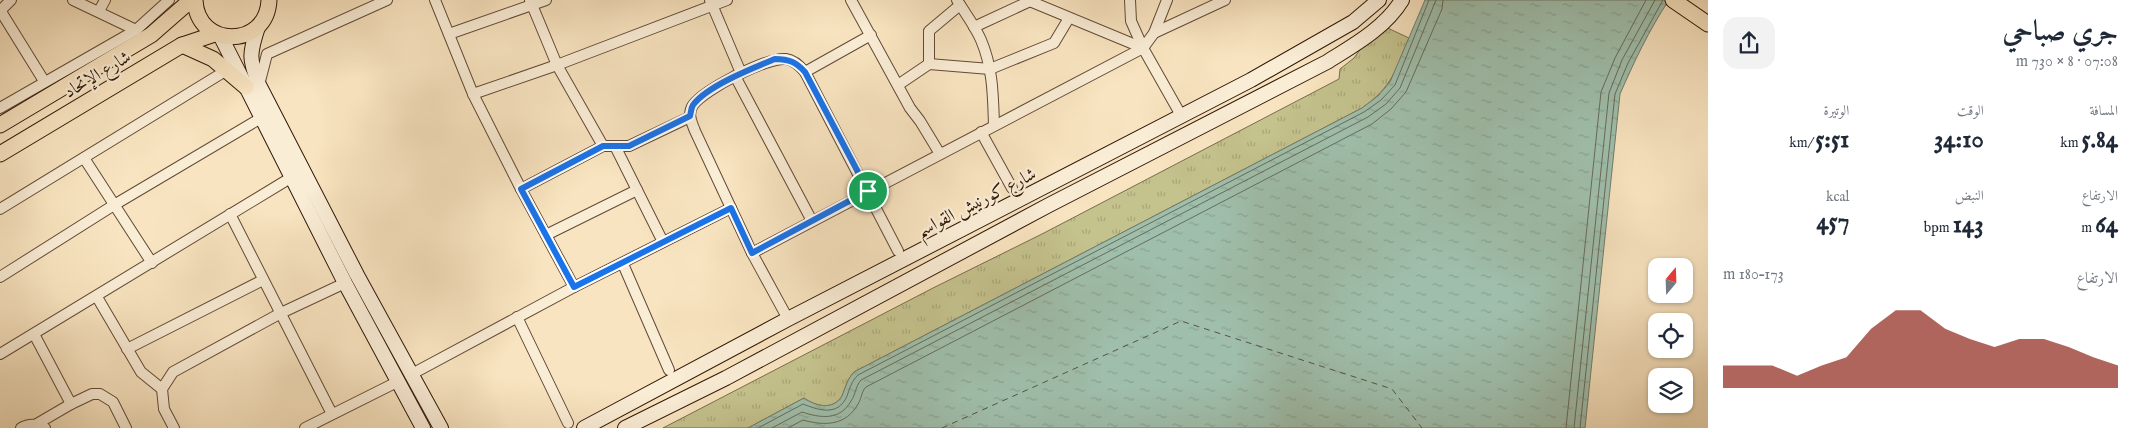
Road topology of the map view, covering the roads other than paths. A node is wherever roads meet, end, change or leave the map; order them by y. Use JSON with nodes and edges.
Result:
{"nodes":[{"id":1,"x":5,"y":0,"type":"edge"},
{"id":2,"x":11,"y":0,"type":"edge"},
{"id":3,"x":73,"y":0,"type":"edge"},
{"id":4,"x":106,"y":0,"type":"edge"},
{"id":5,"x":169,"y":0,"type":"edge"},
{"id":6,"x":191,"y":0,"type":"edge"},
{"id":7,"x":195,"y":0,"type":"edge"},
{"id":8,"x":387,"y":0,"type":"edge"},
{"id":9,"x":435,"y":0,"type":"edge"},
{"id":10,"x":546,"y":0,"type":"edge"},
{"id":11,"x":727,"y":0,"type":"edge"},
{"id":12,"x":851,"y":0,"type":"edge"},
{"id":13,"x":1130,"y":0,"type":"edge"},
{"id":14,"x":1167,"y":0,"type":"edge"},
{"id":15,"x":1225,"y":0,"type":"edge"},
{"id":16,"x":1379,"y":0,"type":"edge"},
{"id":17,"x":1402,"y":0,"type":"edge"},
{"id":18,"x":1673,"y":0,"type":"edge"},
{"id":19,"x":1027,"y":1,"type":"edge"},
{"id":20,"x":531,"y":2,"type":"edge"},
{"id":21,"x":271,"y":3,"type":"edge"},
{"id":22,"x":710,"y":3,"type":"edge"},
{"id":23,"x":959,"y":3,"type":"edge"},
{"id":24,"x":0,"y":11,"type":"edge"},
{"id":25,"x":99,"y":11,"type":"junction"},
{"id":26,"x":1069,"y":18,"type":"junction"},
{"id":27,"x":1708,"y":24,"type":"edge"},
{"id":28,"x":258,"y":27,"type":"junction"},
{"id":29,"x":974,"y":27,"type":"junction"},
{"id":30,"x":136,"y":30,"type":"junction"},
{"id":31,"x":449,"y":34,"type":"junction"},
{"id":32,"x":1154,"y":34,"type":"junction"},
{"id":33,"x":218,"y":35,"type":"junction"},
{"id":34,"x":871,"y":35,"type":"junction"},
{"id":35,"x":182,"y":45,"type":"junction"},
{"id":36,"x":1143,"y":48,"type":"junction"},
{"id":37,"x":99,"y":50,"type":"junction"},
{"id":38,"x":115,"y":57,"type":"junction"},
{"id":39,"x":557,"y":64,"type":"junction"},
{"id":40,"x":929,"y":64,"type":"junction"},
{"id":41,"x":990,"y":69,"type":"junction"},
{"id":42,"x":227,"y":70,"type":"junction"},
{"id":43,"x":805,"y":72,"type":"junction"},
{"id":44,"x":738,"y":75,"type":"junction"},
{"id":45,"x":44,"y":81,"type":"junction"},
{"id":46,"x":1221,"y":82,"type":"dead end"},
{"id":47,"x":898,"y":85,"type":"junction"},
{"id":48,"x":252,"y":86,"type":"junction"},
{"id":49,"x":473,"y":94,"type":"junction"},
{"id":50,"x":1216,"y":99,"type":"junction"},
{"id":51,"x":0,"y":108,"type":"edge"},
{"id":52,"x":690,"y":116,"type":"junction"},
{"id":53,"x":1182,"y":117,"type":"junction"},
{"id":54,"x":261,"y":118,"type":"junction"},
{"id":55,"x":0,"y":125,"type":"edge"},
{"id":56,"x":994,"y":125,"type":"junction"},
{"id":57,"x":981,"y":132,"type":"junction"},
{"id":58,"x":603,"y":146,"type":"junction"},
{"id":59,"x":614,"y":146,"type":"junction"},
{"id":60,"x":0,"y":154,"type":"edge"},
{"id":61,"x":940,"y":154,"type":"junction"},
{"id":62,"x":84,"y":158,"type":"junction"},
{"id":63,"x":292,"y":177,"type":"junction"},
{"id":64,"x":1012,"y":188,"type":"dead end"},
{"id":65,"x":521,"y":189,"type":"junction"},
{"id":66,"x":637,"y":190,"type":"junction"},
{"id":67,"x":868,"y":191,"type":"junction"},
{"id":68,"x":114,"y":205,"type":"junction"},
{"id":69,"x":731,"y":208,"type":"junction"},
{"id":70,"x":0,"y":209,"type":"edge"},
{"id":71,"x":230,"y":214,"type":"junction"},
{"id":72,"x":812,"y":221,"type":"junction"},
{"id":73,"x":546,"y":235,"type":"junction"},
{"id":74,"x":664,"y":242,"type":"junction"},
{"id":75,"x":898,"y":251,"type":"dead end"},
{"id":76,"x":752,"y":253,"type":"junction"},
{"id":77,"x":152,"y":263,"type":"junction"},
{"id":78,"x":622,"y":264,"type":"junction"},
{"id":79,"x":0,"y":277,"type":"edge"},
{"id":80,"x":263,"y":280,"type":"junction"},
{"id":81,"x":345,"y":283,"type":"junction"},
{"id":82,"x":574,"y":287,"type":"junction"},
{"id":83,"x":97,"y":297,"type":"junction"},
{"id":84,"x":281,"y":314,"type":"junction"},
{"id":85,"x":517,"y":317,"type":"junction"},
{"id":86,"x":788,"y":319,"type":"junction"},
{"id":87,"x":34,"y":334,"type":"junction"},
{"id":88,"x":127,"y":349,"type":"junction"},
{"id":89,"x":0,"y":354,"type":"edge"},
{"id":90,"x":670,"y":370,"type":"dead end"},
{"id":91,"x":412,"y":374,"type":"junction"},
{"id":92,"x":399,"y":381,"type":"junction"},
{"id":93,"x":162,"y":389,"type":"junction"},
{"id":94,"x":72,"y":404,"type":"junction"},
{"id":95,"x":332,"y":414,"type":"junction"},
{"id":96,"x":568,"y":423,"type":"dead end"},
{"id":97,"x":40,"y":427,"type":"edge"},
{"id":98,"x":21,"y":428,"type":"edge"},
{"id":99,"x":126,"y":428,"type":"edge"},
{"id":100,"x":174,"y":428,"type":"edge"},
{"id":101,"x":305,"y":428,"type":"edge"},
{"id":102,"x":424,"y":428,"type":"edge"},
{"id":103,"x":441,"y":428,"type":"edge"},
{"id":104,"x":584,"y":428,"type":"edge"},
{"id":105,"x":625,"y":428,"type":"edge"}],
"edges":[{"from":1,"to":24,"type":"street"},
{"from":2,"to":24,"type":"street"},
{"from":3,"to":25,"type":"street"},
{"from":4,"to":25,"type":"street"},
{"from":5,"to":30,"type":"street"},
{"from":6,"to":38,"type":"main road","name":"شارع الإتحاد"},
{"from":7,"to":33,"type":"main road"},
{"from":8,"to":48,"type":"street"},
{"from":9,"to":31,"type":"street"},
{"from":10,"to":20,"type":"street"},
{"from":11,"to":22,"type":"street"},
{"from":12,"to":34,"type":"street"},
{"from":13,"to":36,"type":"street"},
{"from":14,"to":32,"type":"street"},
{"from":15,"to":32,"type":"street"},
{"from":16,"to":50,"type":"main road","name":"شارع كورنيش القواسم"},
{"from":17,"to":105,"type":"main road","name":"شارع كورنيش القواسم"},
{"from":18,"to":27,"type":"main road"},
{"from":19,"to":26,"type":"street"},
{"from":19,"to":29,"type":"street"},
{"from":20,"to":31,"type":"street"},
{"from":20,"to":39,"type":"street"},
{"from":21,"to":28,"type":"main road"},
{"from":22,"to":39,"type":"street"},
{"from":22,"to":44,"type":"street"},
{"from":23,"to":29,"type":"street"},
{"from":23,"to":40,"type":"street"},
{"from":24,"to":45,"type":"street"},
{"from":25,"to":30,"type":"street"},
{"from":26,"to":36,"type":"street"},
{"from":26,"to":41,"type":"street"},
{"from":28,"to":33,"type":"main road","name":"شارع الإتحاد"},
{"from":28,"to":48,"type":"main road"},
{"from":29,"to":41,"type":"street"},
{"from":30,"to":37,"type":"street"},
{"from":31,"to":49,"type":"street"},
{"from":32,"to":36,"type":"street"},
{"from":33,"to":35,"type":"main road","name":"شارع الإتحاد"},
{"from":33,"to":48,"type":"main road"},
{"from":34,"to":43,"type":"street"},
{"from":34,"to":47,"type":"street"},
{"from":35,"to":42,"type":"main road"},
{"from":35,"to":60,"type":"main road","name":"شارع الإتحاد"},
{"from":36,"to":53,"type":"street"},
{"from":36,"to":56,"type":"street"},
{"from":37,"to":38,"type":"main road"},
{"from":37,"to":45,"type":"street"},
{"from":38,"to":55,"type":"main road","name":"شارع الإتحاد"},
{"from":39,"to":49,"type":"street"},
{"from":39,"to":58,"type":"street"},
{"from":40,"to":41,"type":"street"},
{"from":40,"to":47,"type":"street"},
{"from":41,"to":56,"type":"street"},
{"from":42,"to":48,"type":"main road"},
{"from":42,"to":62,"type":"street"},
{"from":43,"to":44,"type":"street"},
{"from":43,"to":67,"type":"street"},
{"from":44,"to":52,"type":"street"},
{"from":44,"to":72,"type":"street"},
{"from":45,"to":51,"type":"street"},
{"from":46,"to":50,"type":"main road"},
{"from":47,"to":61,"type":"street"},
{"from":48,"to":54,"type":"main road"},
{"from":48,"to":91,"type":"main road"},
{"from":49,"to":65,"type":"street"},
{"from":50,"to":53,"type":"main road","name":"شارع كورنيش القواسم"},
{"from":52,"to":59,"type":"street"},
{"from":52,"to":69,"type":"street"},
{"from":53,"to":86,"type":"main road","name":"شارع كورنيش القواسم"},
{"from":54,"to":63,"type":"main road"},
{"from":54,"to":68,"type":"street"},
{"from":56,"to":57,"type":"street"},
{"from":57,"to":61,"type":"street"},
{"from":57,"to":64,"type":"street"},
{"from":58,"to":59,"type":"street"},
{"from":58,"to":65,"type":"street"},
{"from":59,"to":66,"type":"street"},
{"from":61,"to":67,"type":"street"},
{"from":62,"to":68,"type":"street"},
{"from":62,"to":70,"type":"street"},
{"from":63,"to":71,"type":"street"},
{"from":63,"to":81,"type":"main road"},
{"from":65,"to":73,"type":"street"},
{"from":66,"to":73,"type":"street"},
{"from":66,"to":74,"type":"street"},
{"from":67,"to":72,"type":"street"},
{"from":67,"to":75,"type":"street"},
{"from":68,"to":77,"type":"street"},
{"from":68,"to":79,"type":"street"},
{"from":69,"to":74,"type":"street"},
{"from":69,"to":76,"type":"street"},
{"from":71,"to":77,"type":"street"},
{"from":71,"to":80,"type":"street"},
{"from":72,"to":76,"type":"street"},
{"from":73,"to":82,"type":"street"},
{"from":74,"to":78,"type":"street"},
{"from":76,"to":86,"type":"street"},
{"from":77,"to":83,"type":"street"},
{"from":78,"to":82,"type":"street"},
{"from":78,"to":90,"type":"street"},
{"from":80,"to":84,"type":"street"},
{"from":80,"to":88,"type":"street"},
{"from":81,"to":84,"type":"street"},
{"from":81,"to":92,"type":"main road"},
{"from":82,"to":85,"type":"street"},
{"from":83,"to":87,"type":"street"},
{"from":83,"to":88,"type":"street"},
{"from":84,"to":93,"type":"street"},
{"from":84,"to":95,"type":"street"},
{"from":85,"to":91,"type":"street"},
{"from":85,"to":96,"type":"street"},
{"from":86,"to":104,"type":"main road","name":"شارع كورنيش القواسم"},
{"from":87,"to":89,"type":"street"},
{"from":87,"to":94,"type":"street"},
{"from":88,"to":93,"type":"street"},
{"from":91,"to":103,"type":"main road"},
{"from":92,"to":95,"type":"street"},
{"from":92,"to":102,"type":"main road"},
{"from":93,"to":100,"type":"street"},
{"from":94,"to":97,"type":"street"},
{"from":94,"to":99,"type":"street"},
{"from":95,"to":101,"type":"street"},
{"from":97,"to":98,"type":"street"}]}
